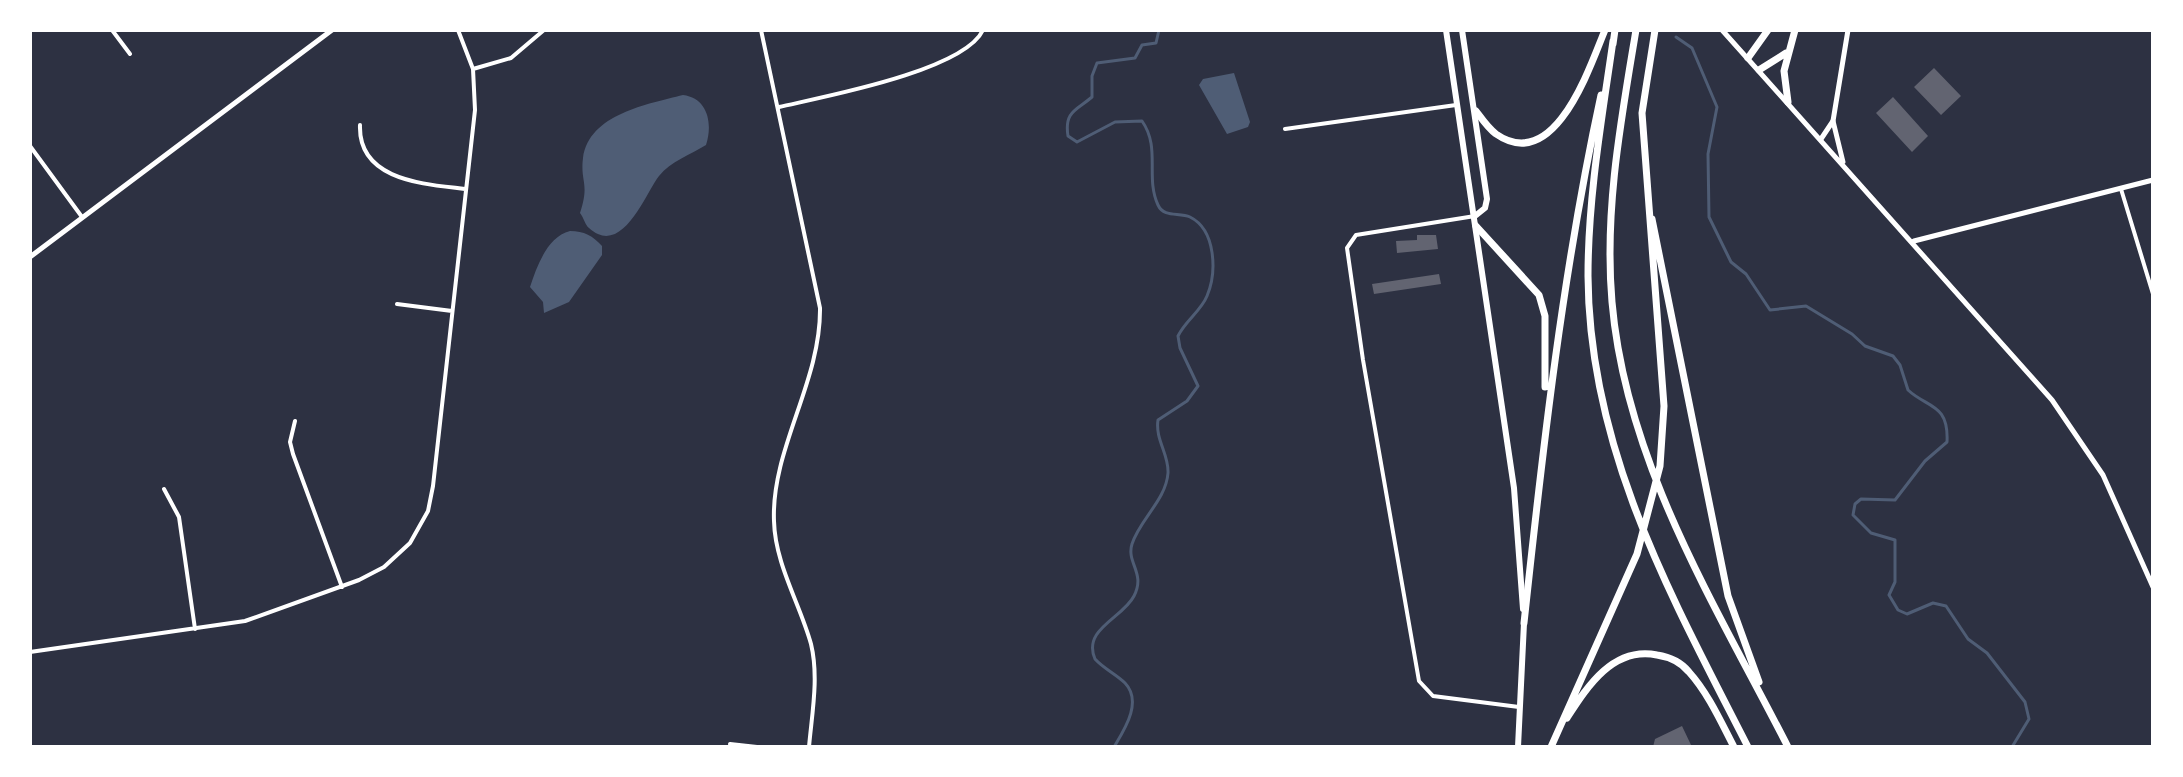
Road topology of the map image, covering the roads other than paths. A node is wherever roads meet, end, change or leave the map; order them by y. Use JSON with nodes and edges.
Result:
{"nodes":[{"id":1,"x":112,"y":30,"type":"edge"},
{"id":2,"x":332,"y":30,"type":"edge"},
{"id":3,"x":458,"y":30,"type":"edge"},
{"id":4,"x":544,"y":30,"type":"edge"},
{"id":5,"x":761,"y":30,"type":"edge"},
{"id":6,"x":983,"y":30,"type":"edge"},
{"id":7,"x":1446,"y":30,"type":"edge"},
{"id":8,"x":1462,"y":30,"type":"edge"},
{"id":9,"x":1605,"y":30,"type":"edge"},
{"id":10,"x":1615,"y":30,"type":"edge"},
{"id":11,"x":1636,"y":30,"type":"edge"},
{"id":12,"x":1655,"y":30,"type":"edge"},
{"id":13,"x":1722,"y":30,"type":"edge"},
{"id":14,"x":1768,"y":30,"type":"edge"},
{"id":15,"x":1795,"y":30,"type":"edge"},
{"id":16,"x":1848,"y":30,"type":"edge"},
{"id":17,"x":1613,"y":41,"type":"junction"},
{"id":18,"x":1789,"y":48,"type":"junction"},
{"id":19,"x":130,"y":54,"type":"dead end"},
{"id":20,"x":1748,"y":58,"type":"junction"},
{"id":21,"x":1467,"y":65,"type":"junction"},
{"id":22,"x":1451,"y":66,"type":"junction"},
{"id":23,"x":473,"y":69,"type":"junction"},
{"id":24,"x":1759,"y":70,"type":"junction"},
{"id":25,"x":1788,"y":102,"type":"junction"},
{"id":26,"x":1456,"y":105,"type":"junction"},
{"id":27,"x":779,"y":107,"type":"junction"},
{"id":28,"x":1476,"y":111,"type":"junction"},
{"id":29,"x":1833,"y":121,"type":"junction"},
{"id":30,"x":360,"y":125,"type":"dead end"},
{"id":31,"x":1285,"y":129,"type":"dead end"},
{"id":32,"x":1821,"y":139,"type":"junction"},
{"id":33,"x":30,"y":146,"type":"edge"},
{"id":34,"x":1843,"y":163,"type":"junction"},
{"id":35,"x":2153,"y":180,"type":"edge"},
{"id":36,"x":465,"y":189,"type":"junction"},
{"id":37,"x":2121,"y":189,"type":"junction"},
{"id":38,"x":1646,"y":194,"type":"junction"},
{"id":39,"x":1475,"y":216,"type":"junction"},
{"id":40,"x":82,"y":217,"type":"junction"},
{"id":41,"x":1476,"y":226,"type":"junction"},
{"id":42,"x":1914,"y":241,"type":"junction"},
{"id":43,"x":30,"y":257,"type":"edge"},
{"id":44,"x":2153,"y":294,"type":"edge"},
{"id":45,"x":397,"y":304,"type":"dead end"},
{"id":46,"x":452,"y":311,"type":"junction"},
{"id":47,"x":295,"y":421,"type":"dead end"},
{"id":48,"x":1543,"y":436,"type":"junction"},
{"id":49,"x":164,"y":489,"type":"dead end"},
{"id":50,"x":342,"y":587,"type":"junction"},
{"id":51,"x":2153,"y":587,"type":"edge"},
{"id":52,"x":1524,"y":623,"type":"junction"},
{"id":53,"x":195,"y":629,"type":"junction"},
{"id":54,"x":30,"y":652,"type":"edge"},
{"id":55,"x":1519,"y":707,"type":"junction"},
{"id":56,"x":1774,"y":721,"type":"junction"},
{"id":57,"x":1554,"y":737,"type":"junction"},
{"id":58,"x":730,"y":744,"type":"dead end"},
{"id":59,"x":757,"y":747,"type":"edge"},
{"id":60,"x":809,"y":747,"type":"edge"},
{"id":61,"x":1518,"y":747,"type":"edge"},
{"id":62,"x":1551,"y":747,"type":"edge"},
{"id":63,"x":1734,"y":747,"type":"edge"},
{"id":64,"x":1748,"y":747,"type":"edge"},
{"id":65,"x":1788,"y":747,"type":"edge"}],
"edges":[{"from":1,"to":19,"type":"street"},
{"from":2,"to":40,"type":"main road"},
{"from":3,"to":23,"type":"street"},
{"from":4,"to":23,"type":"street"},
{"from":5,"to":27,"type":"street"},
{"from":6,"to":27,"type":"street"},
{"from":7,"to":22,"type":"main road"},
{"from":8,"to":21,"type":"main road"},
{"from":9,"to":28,"type":"highway"},
{"from":10,"to":17,"type":"highway"},
{"from":11,"to":56,"type":"highway"},
{"from":12,"to":38,"type":"highway"},
{"from":13,"to":20,"type":"main road"},
{"from":14,"to":20,"type":"highway"},
{"from":15,"to":18,"type":"highway"},
{"from":16,"to":29,"type":"main road"},
{"from":17,"to":48,"type":"highway"},
{"from":17,"to":64,"type":"highway"},
{"from":18,"to":24,"type":"highway"},
{"from":18,"to":25,"type":"highway"},
{"from":20,"to":24,"type":"main road"},
{"from":21,"to":22,"type":"main road"},
{"from":21,"to":28,"type":"main road"},
{"from":22,"to":26,"type":"main road"},
{"from":23,"to":36,"type":"street"},
{"from":24,"to":25,"type":"main road"},
{"from":25,"to":32,"type":"main road"},
{"from":26,"to":31,"type":"street"},
{"from":26,"to":39,"type":"main road"},
{"from":27,"to":60,"type":"street"},
{"from":28,"to":39,"type":"main road"},
{"from":29,"to":32,"type":"main road"},
{"from":29,"to":34,"type":"main road"},
{"from":30,"to":36,"type":"street"},
{"from":32,"to":34,"type":"main road"},
{"from":33,"to":40,"type":"street"},
{"from":34,"to":42,"type":"main road"},
{"from":35,"to":37,"type":"main road"},
{"from":36,"to":46,"type":"street"},
{"from":37,"to":42,"type":"main road"},
{"from":37,"to":44,"type":"street"},
{"from":38,"to":56,"type":"highway"},
{"from":38,"to":57,"type":"highway"},
{"from":39,"to":41,"type":"main road"},
{"from":39,"to":55,"type":"street"},
{"from":40,"to":43,"type":"main road"},
{"from":41,"to":48,"type":"highway"},
{"from":41,"to":52,"type":"main road"},
{"from":42,"to":51,"type":"main road"},
{"from":45,"to":46,"type":"street"},
{"from":46,"to":50,"type":"street"},
{"from":47,"to":50,"type":"street"},
{"from":48,"to":52,"type":"highway"},
{"from":49,"to":53,"type":"street"},
{"from":50,"to":53,"type":"street"},
{"from":52,"to":55,"type":"main road"},
{"from":53,"to":54,"type":"street"},
{"from":55,"to":61,"type":"main road"},
{"from":56,"to":65,"type":"highway"},
{"from":57,"to":62,"type":"highway"},
{"from":57,"to":63,"type":"highway"},
{"from":58,"to":59,"type":"street"}]}
